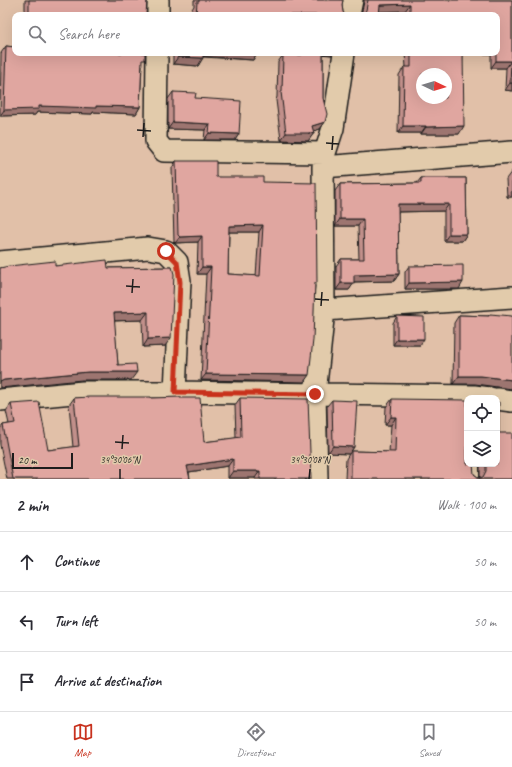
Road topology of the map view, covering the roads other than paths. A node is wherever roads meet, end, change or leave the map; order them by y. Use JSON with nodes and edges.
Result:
{"nodes":[{"id":1,"x":158,"y":0,"type":"edge"},
{"id":2,"x":352,"y":0,"type":"edge"},
{"id":3,"x":158,"y":12,"type":"edge"},
{"id":4,"x":350,"y":12,"type":"edge"},
{"id":5,"x":157,"y":56,"type":"edge"},
{"id":6,"x":344,"y":56,"type":"edge"},
{"id":7,"x":512,"y":152,"type":"edge"},
{"id":8,"x":324,"y":160,"type":"junction"},
{"id":9,"x":0,"y":262,"type":"edge"},
{"id":10,"x":512,"y":297,"type":"edge"},
{"id":11,"x":324,"y":310,"type":"junction"},
{"id":12,"x":175,"y":392,"type":"junction"},
{"id":13,"x":315,"y":394,"type":"junction"},
{"id":14,"x":464,"y":397,"type":"edge"},
{"id":15,"x":500,"y":399,"type":"edge"},
{"id":16,"x":0,"y":400,"type":"edge"},
{"id":17,"x":512,"y":400,"type":"edge"},
{"id":18,"x":474,"y":467,"type":"edge"},
{"id":19,"x":317,"y":479,"type":"edge"},
{"id":20,"x":474,"y":479,"type":"edge"}],
"edges":[{"from":1,"to":3,"type":"street"},
{"from":2,"to":4,"type":"street"},
{"from":5,"to":8,"type":"street"},
{"from":6,"to":8,"type":"street"},
{"from":7,"to":8,"type":"street"},
{"from":8,"to":11,"type":"street"},
{"from":9,"to":12,"type":"street"},
{"from":10,"to":11,"type":"street"},
{"from":11,"to":13,"type":"street"},
{"from":12,"to":13,"type":"street"},
{"from":12,"to":16,"type":"street"},
{"from":13,"to":14,"type":"street"},
{"from":13,"to":19,"type":"street"},
{"from":15,"to":17,"type":"street"},
{"from":18,"to":20,"type":"lane"}]}
